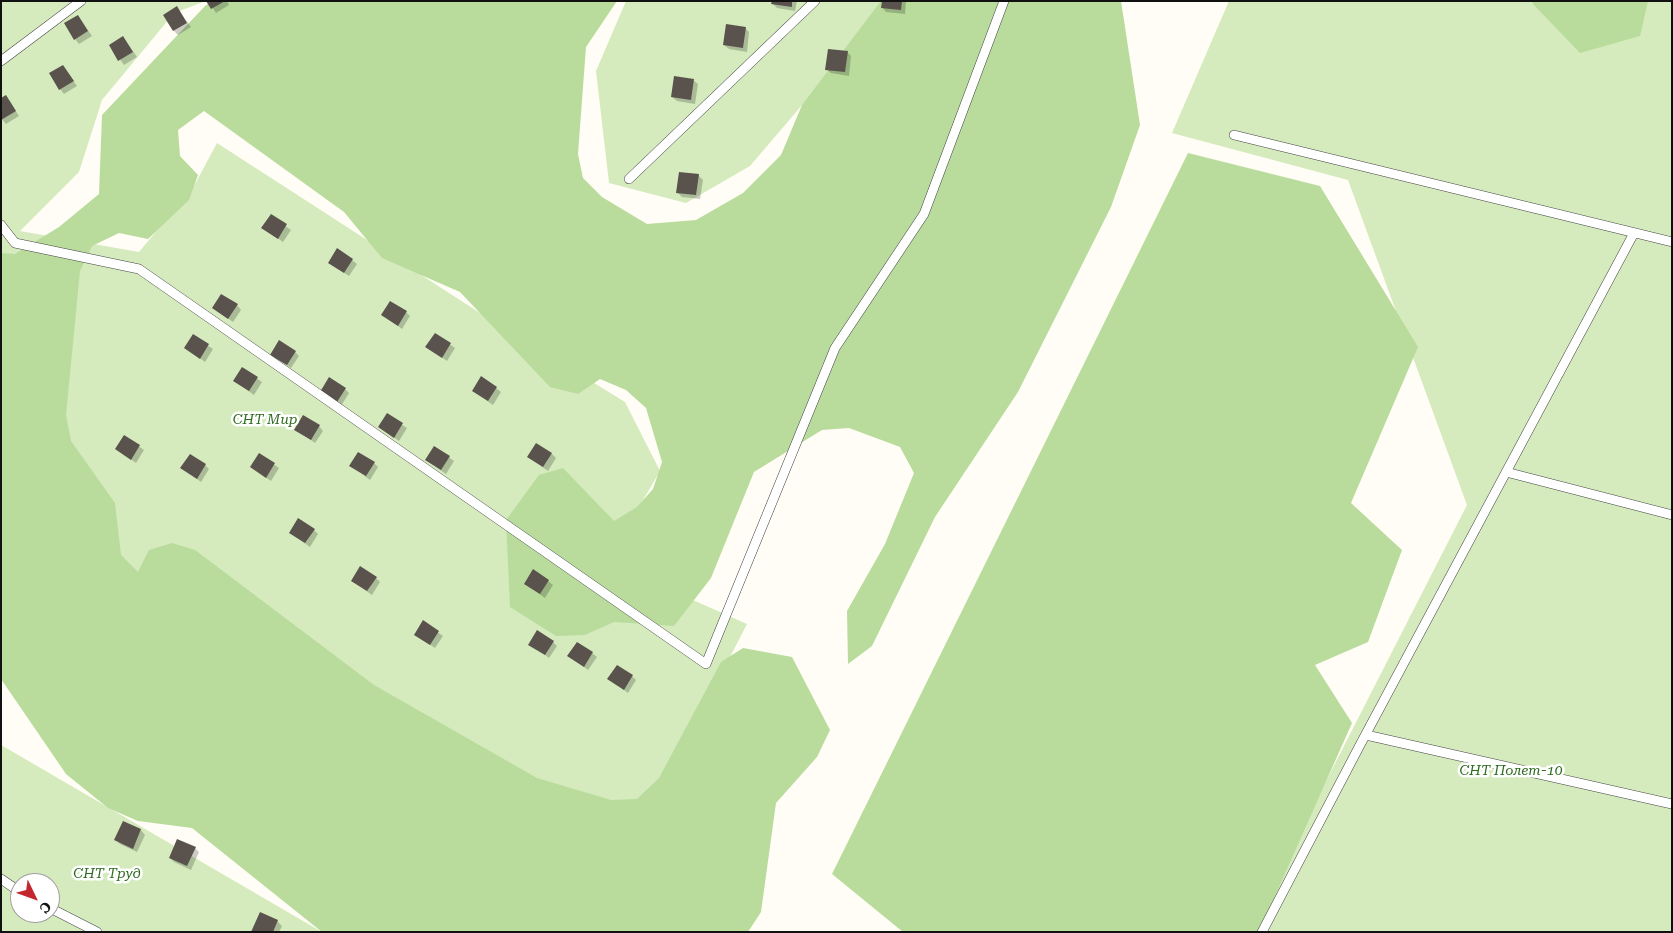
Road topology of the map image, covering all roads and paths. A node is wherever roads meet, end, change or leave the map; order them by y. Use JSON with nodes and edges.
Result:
{"nodes":[{"id":1,"x":81,"y":1,"type":"edge"},
{"id":2,"x":815,"y":1,"type":"edge"},
{"id":3,"x":1004,"y":1,"type":"edge"},
{"id":4,"x":1,"y":61,"type":"edge"},
{"id":5,"x":1234,"y":135,"type":"dead end"},
{"id":6,"x":629,"y":179,"type":"dead end"},
{"id":7,"x":1,"y":225,"type":"edge"},
{"id":8,"x":1634,"y":233,"type":"junction"},
{"id":9,"x":1672,"y":242,"type":"edge"},
{"id":10,"x":1506,"y":472,"type":"junction"},
{"id":11,"x":1672,"y":515,"type":"edge"},
{"id":12,"x":1366,"y":735,"type":"junction"},
{"id":13,"x":1672,"y":804,"type":"edge"},
{"id":14,"x":60,"y":913,"type":"edge"},
{"id":15,"x":97,"y":932,"type":"edge"},
{"id":16,"x":1262,"y":932,"type":"edge"}],
"edges":[{"from":1,"to":4,"type":"lane"},
{"from":2,"to":6,"type":"lane"},
{"from":3,"to":7,"type":"lane"},
{"from":5,"to":8,"type":"lane"},
{"from":8,"to":9,"type":"lane"},
{"from":8,"to":10,"type":"lane"},
{"from":10,"to":11,"type":"lane"},
{"from":10,"to":12,"type":"lane"},
{"from":12,"to":13,"type":"lane"},
{"from":12,"to":16,"type":"lane"},
{"from":14,"to":15,"type":"lane"}]}
